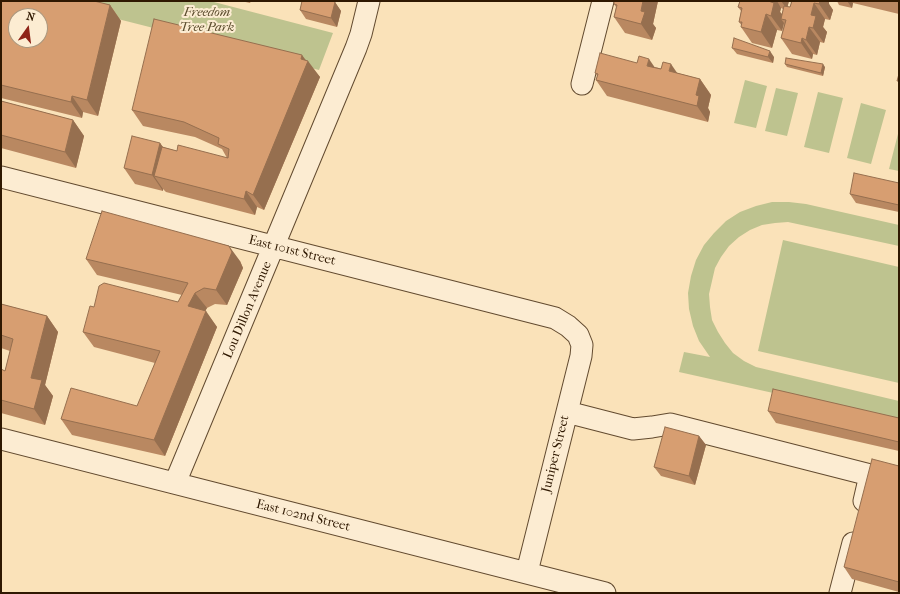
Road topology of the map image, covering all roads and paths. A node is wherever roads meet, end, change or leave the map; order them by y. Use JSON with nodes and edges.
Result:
{"nodes":[{"id":1,"x":369,"y":1,"type":"edge"},
{"id":2,"x":603,"y":1,"type":"edge"},
{"id":3,"x":582,"y":84,"type":"dead end"},
{"id":4,"x":1,"y":177,"type":"edge"},
{"id":5,"x":274,"y":246,"type":"junction"},
{"id":6,"x":578,"y":335,"type":"joint"},
{"id":7,"x":567,"y":412,"type":"junction"},
{"id":8,"x":1,"y":439,"type":"edge"},
{"id":9,"x":175,"y":483,"type":"junction"},
{"id":10,"x":526,"y":572,"type":"junction"},
{"id":11,"x":605,"y":593,"type":"edge"},
{"id":12,"x":840,"y":593,"type":"edge"}],
"edges":[{"from":1,"to":5,"type":"street","name":"Lou Dillon Avenue"},
{"from":2,"to":3,"type":"street"},
{"from":4,"to":5,"type":"street","name":"East 101st Street"},
{"from":5,"to":6,"type":"street","name":"East 101st Street"},
{"from":5,"to":9,"type":"street","name":"Lou Dillon Avenue"},
{"from":6,"to":7,"type":"street","name":"Juniper Street"},
{"from":7,"to":10,"type":"street","name":"Juniper Street"},
{"from":7,"to":12,"type":"street"},
{"from":8,"to":9,"type":"street","name":"East 102nd Street"},
{"from":9,"to":10,"type":"street","name":"East 102nd Street"},
{"from":10,"to":11,"type":"street","name":"East 102nd Street"}]}
